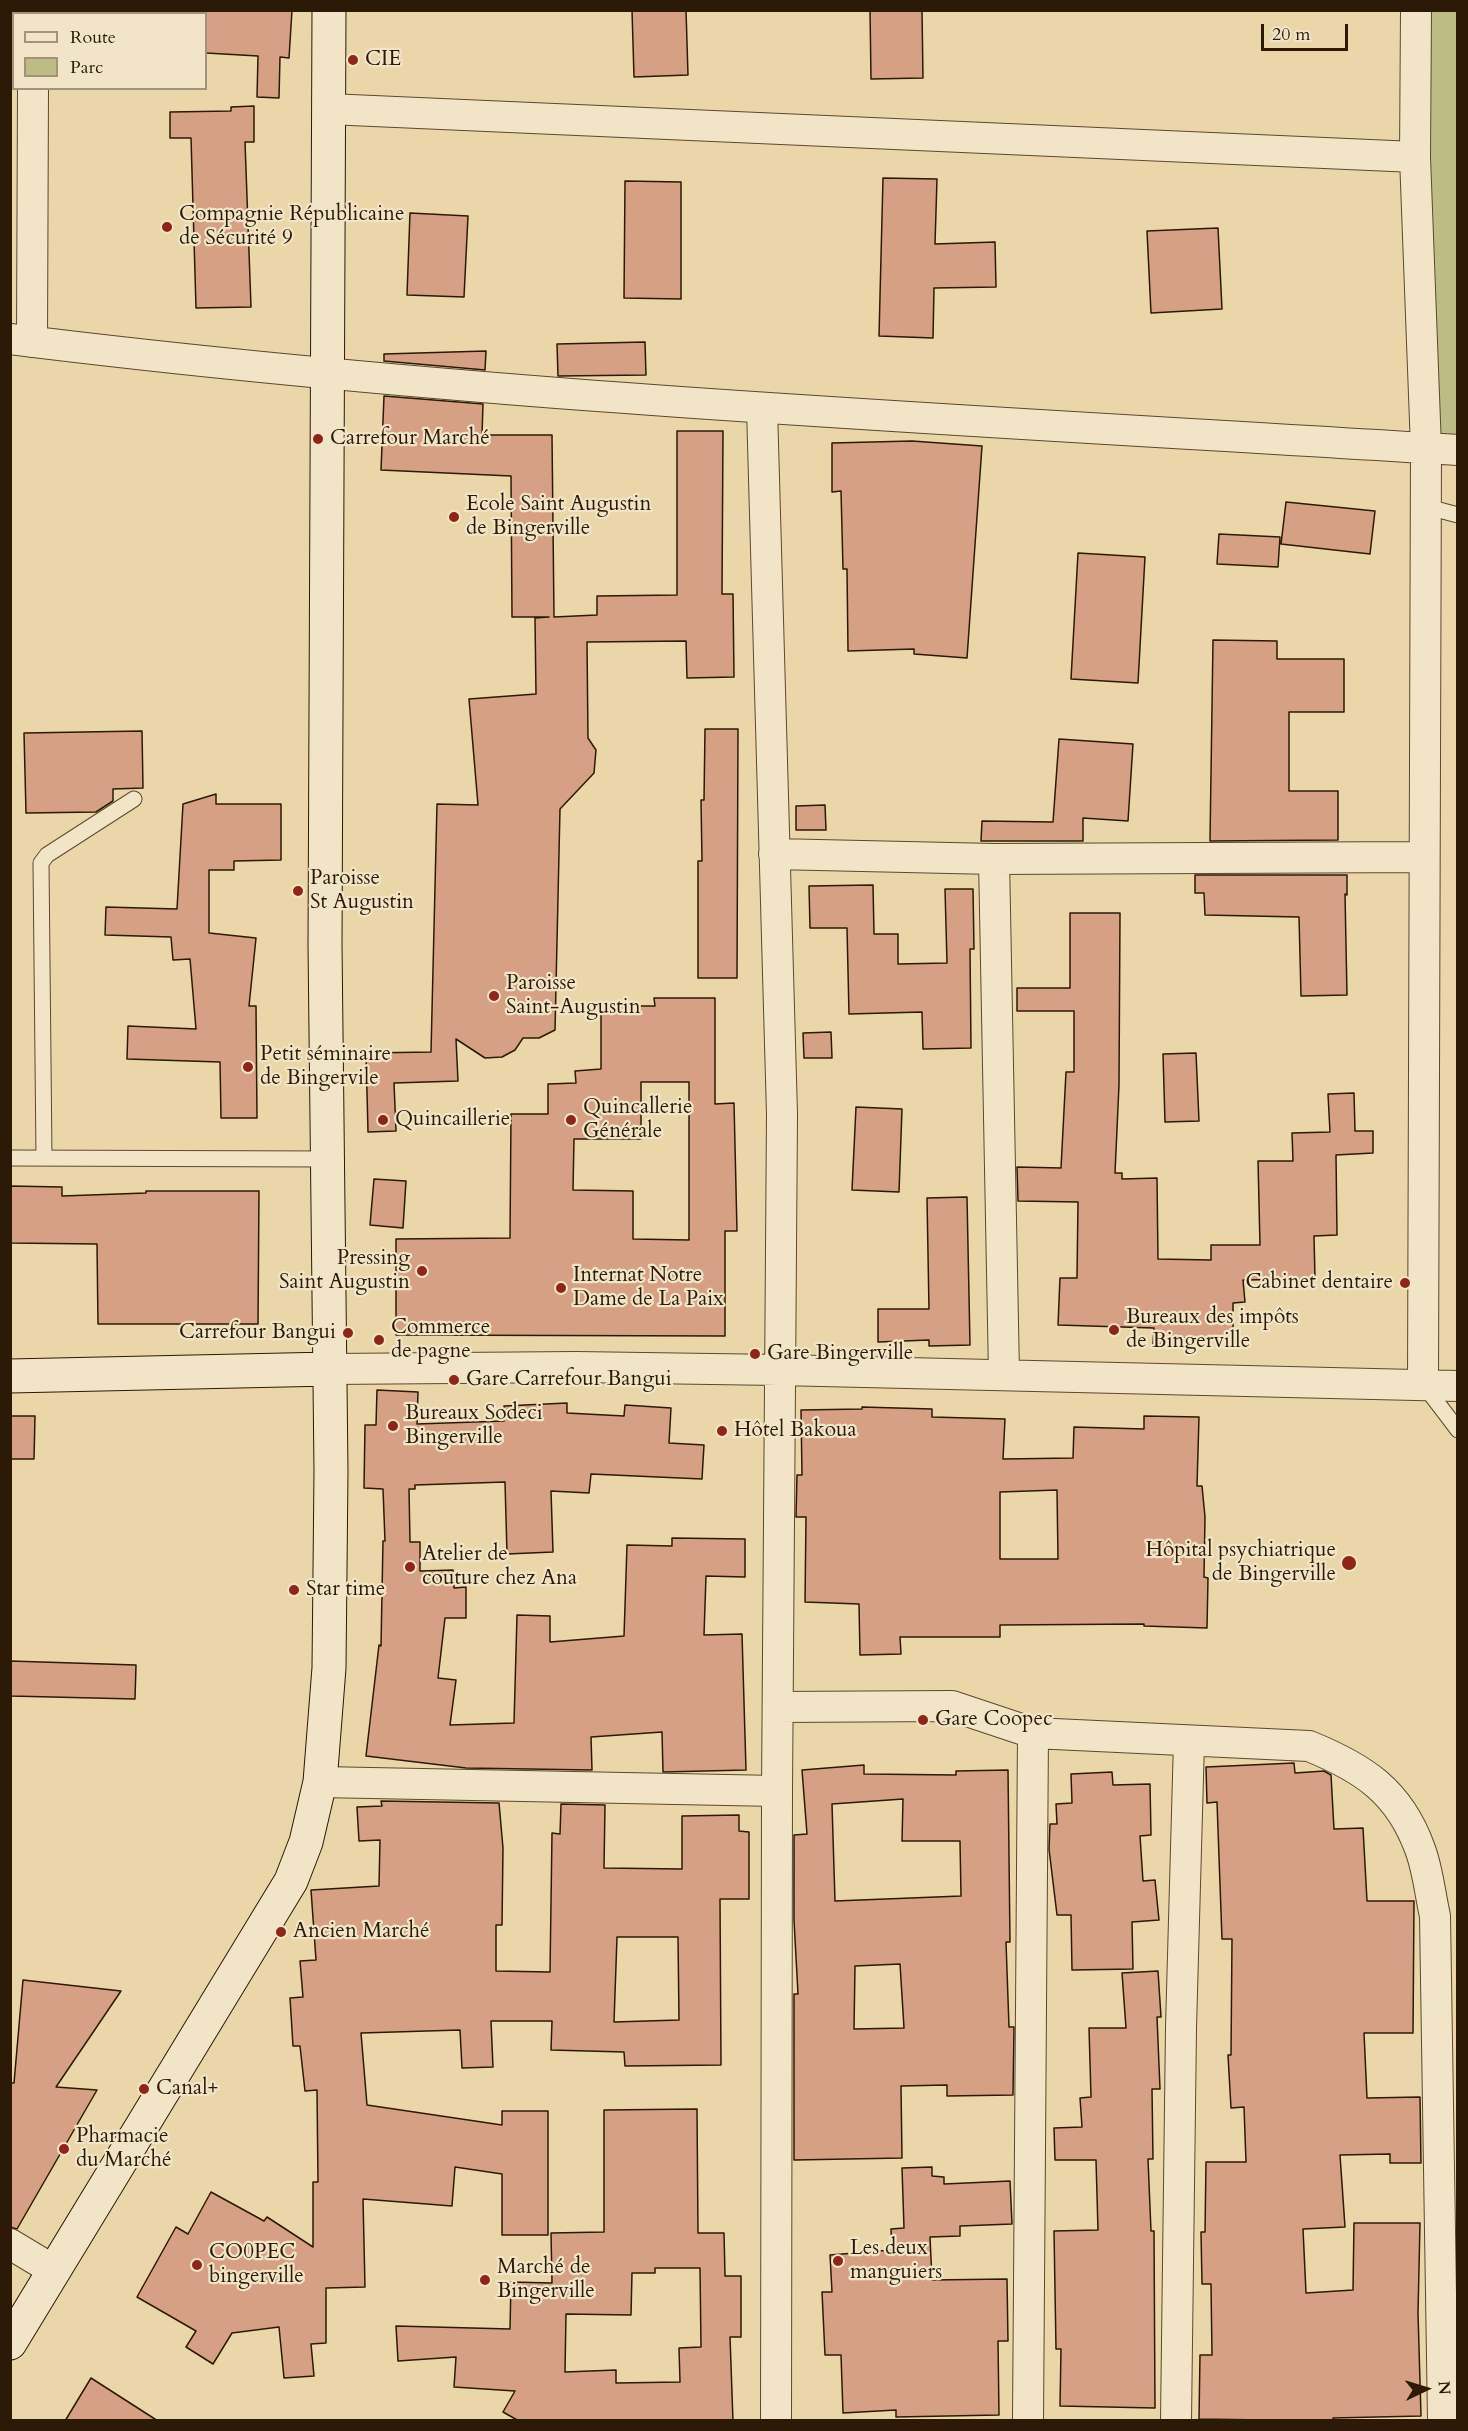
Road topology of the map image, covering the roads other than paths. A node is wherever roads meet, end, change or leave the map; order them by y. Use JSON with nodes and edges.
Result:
{"nodes":[{"id":1,"x":329,"y":10,"type":"edge"},
{"id":2,"x":1416,"y":10,"type":"edge"},
{"id":3,"x":33,"y":90,"type":"edge"},
{"id":4,"x":328,"y":109,"type":"junction"},
{"id":5,"x":1415,"y":157,"type":"junction"},
{"id":6,"x":21,"y":341,"type":"edge"},
{"id":7,"x":329,"y":374,"type":"junction"},
{"id":8,"x":762,"y":408,"type":"junction"},
{"id":9,"x":1426,"y":448,"type":"junction"},
{"id":10,"x":1458,"y":450,"type":"edge"},
{"id":11,"x":1424,"y":506,"type":"junction"},
{"id":12,"x":1458,"y":515,"type":"edge"},
{"id":13,"x":134,"y":799,"type":"dead end"},
{"id":14,"x":774,"y":854,"type":"junction"},
{"id":15,"x":1424,"y":857,"type":"junction"},
{"id":16,"x":994,"y":859,"type":"junction"},
{"id":17,"x":10,"y":1158,"type":"edge"},
{"id":18,"x":44,"y":1158,"type":"junction"},
{"id":19,"x":327,"y":1159,"type":"junction"},
{"id":20,"x":330,"y":1369,"type":"junction"},
{"id":21,"x":779,"y":1370,"type":"junction"},
{"id":22,"x":1004,"y":1374,"type":"junction"},
{"id":23,"x":10,"y":1376,"type":"edge"},
{"id":24,"x":1423,"y":1384,"type":"junction"},
{"id":25,"x":1458,"y":1386,"type":"edge"},
{"id":26,"x":1458,"y":1430,"type":"edge"},
{"id":27,"x":778,"y":1707,"type":"junction"},
{"id":28,"x":1033,"y":1733,"type":"junction"},
{"id":29,"x":1190,"y":1741,"type":"junction"},
{"id":30,"x":320,"y":1782,"type":"junction"},
{"id":31,"x":777,"y":1791,"type":"junction"},
{"id":32,"x":1448,"y":2116,"type":"edge"},
{"id":33,"x":10,"y":2244,"type":"edge"},
{"id":34,"x":55,"y":2271,"type":"junction"},
{"id":35,"x":10,"y":2343,"type":"edge"},
{"id":36,"x":776,"y":2421,"type":"edge"},
{"id":37,"x":1028,"y":2421,"type":"edge"},
{"id":38,"x":1176,"y":2421,"type":"edge"},
{"id":39,"x":1443,"y":2421,"type":"edge"}],
"edges":[{"from":1,"to":4,"type":"main road"},
{"from":2,"to":5,"type":"street"},
{"from":3,"to":6,"type":"street"},
{"from":4,"to":5,"type":"street"},
{"from":4,"to":7,"type":"main road"},
{"from":5,"to":9,"type":"street"},
{"from":6,"to":7,"type":"street"},
{"from":7,"to":8,"type":"street"},
{"from":7,"to":19,"type":"main road"},
{"from":8,"to":9,"type":"street"},
{"from":8,"to":14,"type":"street"},
{"from":9,"to":10,"type":"street"},
{"from":9,"to":11,"type":"street"},
{"from":11,"to":12,"type":"lane"},
{"from":11,"to":15,"type":"street"},
{"from":13,"to":18,"type":"lane"},
{"from":14,"to":16,"type":"street"},
{"from":14,"to":21,"type":"street"},
{"from":15,"to":16,"type":"street"},
{"from":15,"to":24,"type":"street"},
{"from":16,"to":22,"type":"street"},
{"from":17,"to":18,"type":"lane"},
{"from":18,"to":19,"type":"lane"},
{"from":19,"to":20,"type":"main road"},
{"from":20,"to":21,"type":"street"},
{"from":20,"to":23,"type":"main road"},
{"from":20,"to":30,"type":"main road"},
{"from":21,"to":22,"type":"street"},
{"from":21,"to":27,"type":"street"},
{"from":22,"to":24,"type":"street"},
{"from":24,"to":25,"type":"street"},
{"from":24,"to":26,"type":"lane"},
{"from":27,"to":28,"type":"street"},
{"from":27,"to":31,"type":"street"},
{"from":28,"to":29,"type":"street"},
{"from":28,"to":37,"type":"street"},
{"from":29,"to":32,"type":"street"},
{"from":29,"to":38,"type":"street"},
{"from":30,"to":31,"type":"street"},
{"from":30,"to":34,"type":"main road"},
{"from":31,"to":36,"type":"street"},
{"from":32,"to":39,"type":"street"},
{"from":33,"to":34,"type":"street"},
{"from":34,"to":35,"type":"main road"}]}
